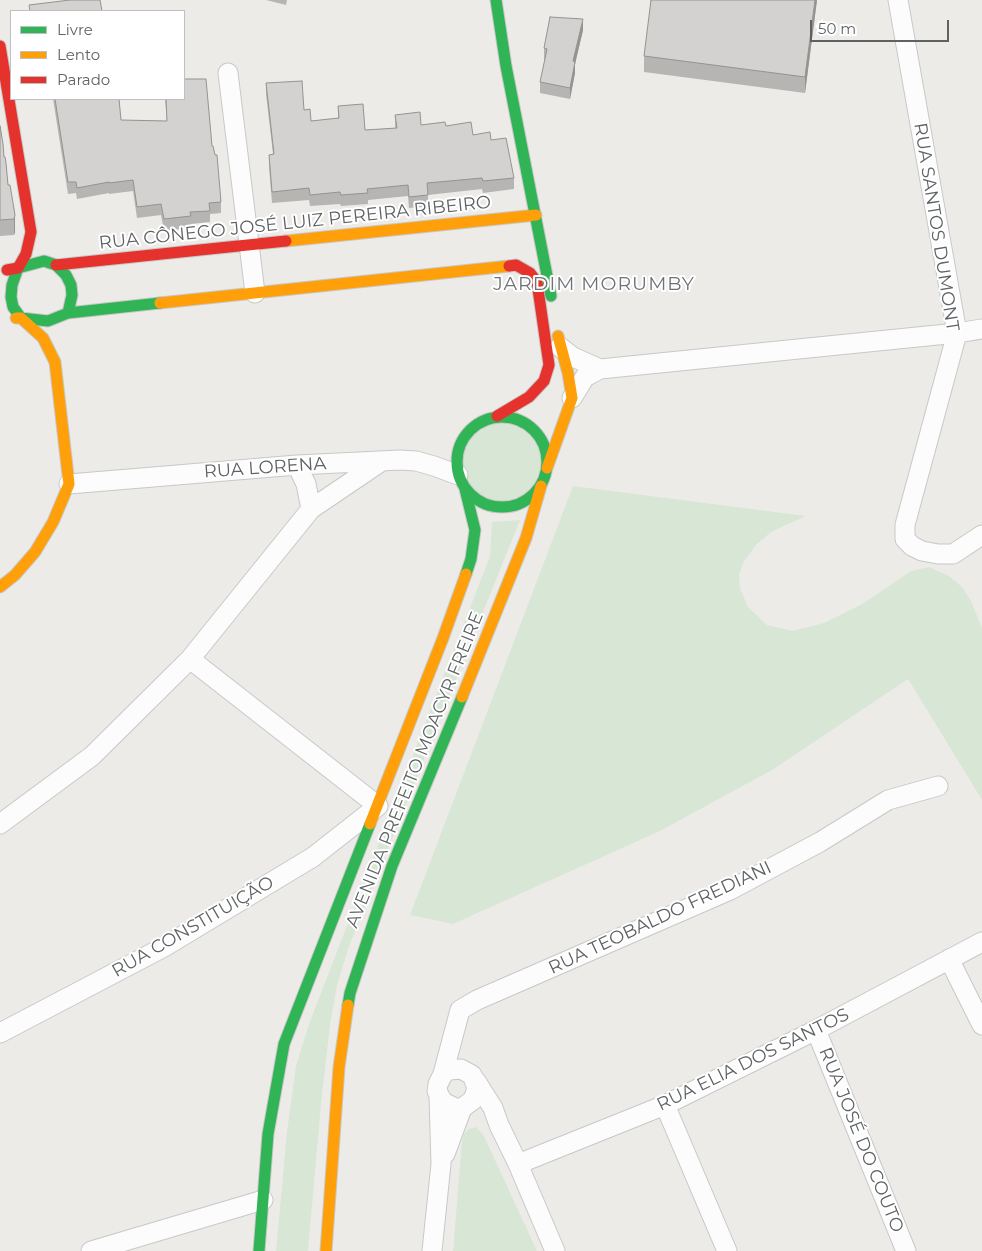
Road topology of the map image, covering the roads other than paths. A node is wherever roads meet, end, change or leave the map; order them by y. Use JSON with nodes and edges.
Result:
{"nodes":[{"id":1,"x":496,"y":0,"type":"edge"},
{"id":2,"x":898,"y":0,"type":"edge"},
{"id":3,"x":0,"y":46,"type":"edge"},
{"id":4,"x":228,"y":73,"type":"dead end"},
{"id":5,"x":536,"y":215,"type":"junction"},
{"id":6,"x":250,"y":245,"type":"junction"},
{"id":7,"x":56,"y":265,"type":"junction"},
{"id":8,"x":18,"y":268,"type":"junction"},
{"id":9,"x":0,"y":270,"type":"edge"},
{"id":10,"x":255,"y":293,"type":"junction"},
{"id":11,"x":553,"y":309,"type":"dead end"},
{"id":12,"x":68,"y":313,"type":"junction"},
{"id":13,"x":21,"y":318,"type":"junction"},
{"id":14,"x":7,"y":319,"type":"dead end"},
{"id":15,"x":556,"y":328,"type":"dead end"},
{"id":16,"x":982,"y":329,"type":"edge"},
{"id":17,"x":957,"y":334,"type":"junction"},
{"id":18,"x":560,"y":347,"type":"junction"},
{"id":19,"x":600,"y":369,"type":"junction"},
{"id":20,"x":572,"y":398,"type":"junction"},
{"id":21,"x":497,"y":416,"type":"junction"},
{"id":22,"x":382,"y":461,"type":"junction"},
{"id":23,"x":297,"y":464,"type":"junction"},
{"id":24,"x":547,"y":468,"type":"junction"},
{"id":25,"x":462,"y":482,"type":"junction"},
{"id":26,"x":69,"y":484,"type":"junction"},
{"id":27,"x":541,"y":486,"type":"junction"},
{"id":28,"x":310,"y":509,"type":"junction"},
{"id":29,"x":980,"y":540,"type":"edge"},
{"id":30,"x":0,"y":587,"type":"edge"},
{"id":31,"x":190,"y":659,"type":"junction"},
{"id":32,"x":938,"y":786,"type":"dead end"},
{"id":33,"x":378,"y":806,"type":"junction"},
{"id":34,"x":0,"y":824,"type":"edge"},
{"id":35,"x":982,"y":942,"type":"edge"},
{"id":36,"x":949,"y":959,"type":"junction"},
{"id":37,"x":458,"y":1018,"type":"junction"},
{"id":38,"x":982,"y":1025,"type":"edge"},
{"id":39,"x":816,"y":1030,"type":"junction"},
{"id":40,"x":0,"y":1033,"type":"edge"},
{"id":41,"x":444,"y":1074,"type":"junction"},
{"id":42,"x":471,"y":1076,"type":"junction"},
{"id":43,"x":439,"y":1097,"type":"junction"},
{"id":44,"x":665,"y":1105,"type":"junction"},
{"id":45,"x":465,"y":1106,"type":"junction"},
{"id":46,"x":499,"y":1126,"type":"junction"},
{"id":47,"x":441,"y":1164,"type":"junction"},
{"id":48,"x":518,"y":1164,"type":"junction"},
{"id":49,"x":263,"y":1200,"type":"junction"},
{"id":50,"x":91,"y":1251,"type":"edge"},
{"id":51,"x":259,"y":1251,"type":"edge"},
{"id":52,"x":326,"y":1251,"type":"edge"},
{"id":53,"x":432,"y":1251,"type":"edge"},
{"id":54,"x":555,"y":1251,"type":"edge"},
{"id":55,"x":727,"y":1251,"type":"edge"},
{"id":56,"x":906,"y":1251,"type":"edge"}],
"edges":[{"from":1,"to":5,"type":"main road"},
{"from":2,"to":17,"type":"street","name":"RUA SANTOS DUMONT"},
{"from":3,"to":8,"type":"main road"},
{"from":4,"to":6,"type":"street"},
{"from":5,"to":6,"type":"main road","name":"RUA CÔNEGO JOSÉ LUIZ PEREIRA RIBEIRO"},
{"from":5,"to":11,"type":"main road"},
{"from":6,"to":7,"type":"main road","name":"RUA CÔNEGO JOSÉ LUIZ PEREIRA RIBEIRO"},
{"from":6,"to":10,"type":"street"},
{"from":7,"to":8,"type":"main road","name":"RUA CÔNEGO JOSÉ LUIZ PEREIRA RIBEIRO"},
{"from":7,"to":12,"type":"main road"},
{"from":8,"to":9,"type":"main road","name":"RUA CÔNEGO JOSÉ LUIZ PEREIRA RIBEIRO"},
{"from":8,"to":13,"type":"main road"},
{"from":10,"to":12,"type":"main road"},
{"from":10,"to":21,"type":"main road","name":"AVENIDA PREFEITO MOACYR FREIRE"},
{"from":12,"to":13,"type":"main road"},
{"from":13,"to":14,"type":"main road"},
{"from":13,"to":26,"type":"main road"},
{"from":15,"to":18,"type":"main road","name":"AVENIDA PREFEITO MOACYR FREIRE"},
{"from":16,"to":17,"type":"street"},
{"from":17,"to":19,"type":"street"},
{"from":17,"to":29,"type":"street","name":"RUA SANTOS DUMONT"},
{"from":18,"to":19,"type":"street"},
{"from":18,"to":20,"type":"main road","name":"AVENIDA PREFEITO MOACYR FREIRE"},
{"from":19,"to":20,"type":"street"},
{"from":20,"to":24,"type":"main road","name":"AVENIDA PREFEITO MOACYR FREIRE"},
{"from":21,"to":24,"type":"main road","name":"AVENIDA PREFEITO MOACYR FREIRE"},
{"from":21,"to":25,"type":"main road","name":"AVENIDA PREFEITO MOACYR FREIRE"},
{"from":22,"to":23,"type":"street","name":"RUA LORENA"},
{"from":22,"to":25,"type":"street","name":"RUA LORENA"},
{"from":22,"to":28,"type":"street"},
{"from":23,"to":26,"type":"street","name":"RUA LORENA"},
{"from":23,"to":28,"type":"street"},
{"from":24,"to":27,"type":"main road","name":"AVENIDA PREFEITO MOACYR FREIRE"},
{"from":25,"to":27,"type":"main road"},
{"from":25,"to":33,"type":"main road","name":"AVENIDA PREFEITO MOACYR FREIRE"},
{"from":26,"to":30,"type":"main road"},
{"from":27,"to":52,"type":"main road","name":"AVENIDA PREFEITO MOACYR FREIRE"},
{"from":28,"to":31,"type":"street"},
{"from":31,"to":33,"type":"street"},
{"from":31,"to":34,"type":"street"},
{"from":32,"to":37,"type":"street","name":"RUA TEOBALDO FREDIANI"},
{"from":33,"to":40,"type":"street","name":"RUA CONSTITUIÇÃO"},
{"from":33,"to":49,"type":"main road","name":"AVENIDA PREFEITO MOACYR FREIRE"},
{"from":35,"to":36,"type":"street","name":"RUA ELIA DOS SANTOS"},
{"from":36,"to":38,"type":"street"},
{"from":36,"to":39,"type":"street","name":"RUA ELIA DOS SANTOS"},
{"from":37,"to":41,"type":"street"},
{"from":37,"to":42,"type":"street"},
{"from":39,"to":44,"type":"street","name":"RUA ELIA DOS SANTOS"},
{"from":39,"to":56,"type":"street","name":"RUA JOSÉ DO COUTO"},
{"from":41,"to":42,"type":"street"},
{"from":41,"to":43,"type":"street"},
{"from":42,"to":45,"type":"street"},
{"from":42,"to":46,"type":"street"},
{"from":43,"to":45,"type":"street"},
{"from":43,"to":47,"type":"street"},
{"from":44,"to":48,"type":"street","name":"RUA ELIA DOS SANTOS"},
{"from":44,"to":55,"type":"street"},
{"from":45,"to":46,"type":"street"},
{"from":45,"to":47,"type":"street"},
{"from":46,"to":48,"type":"street"},
{"from":47,"to":53,"type":"street"},
{"from":48,"to":54,"type":"street"},
{"from":49,"to":50,"type":"street"},
{"from":49,"to":51,"type":"main road","name":"AVENIDA PREFEITO MOACYR FREIRE"}]}
